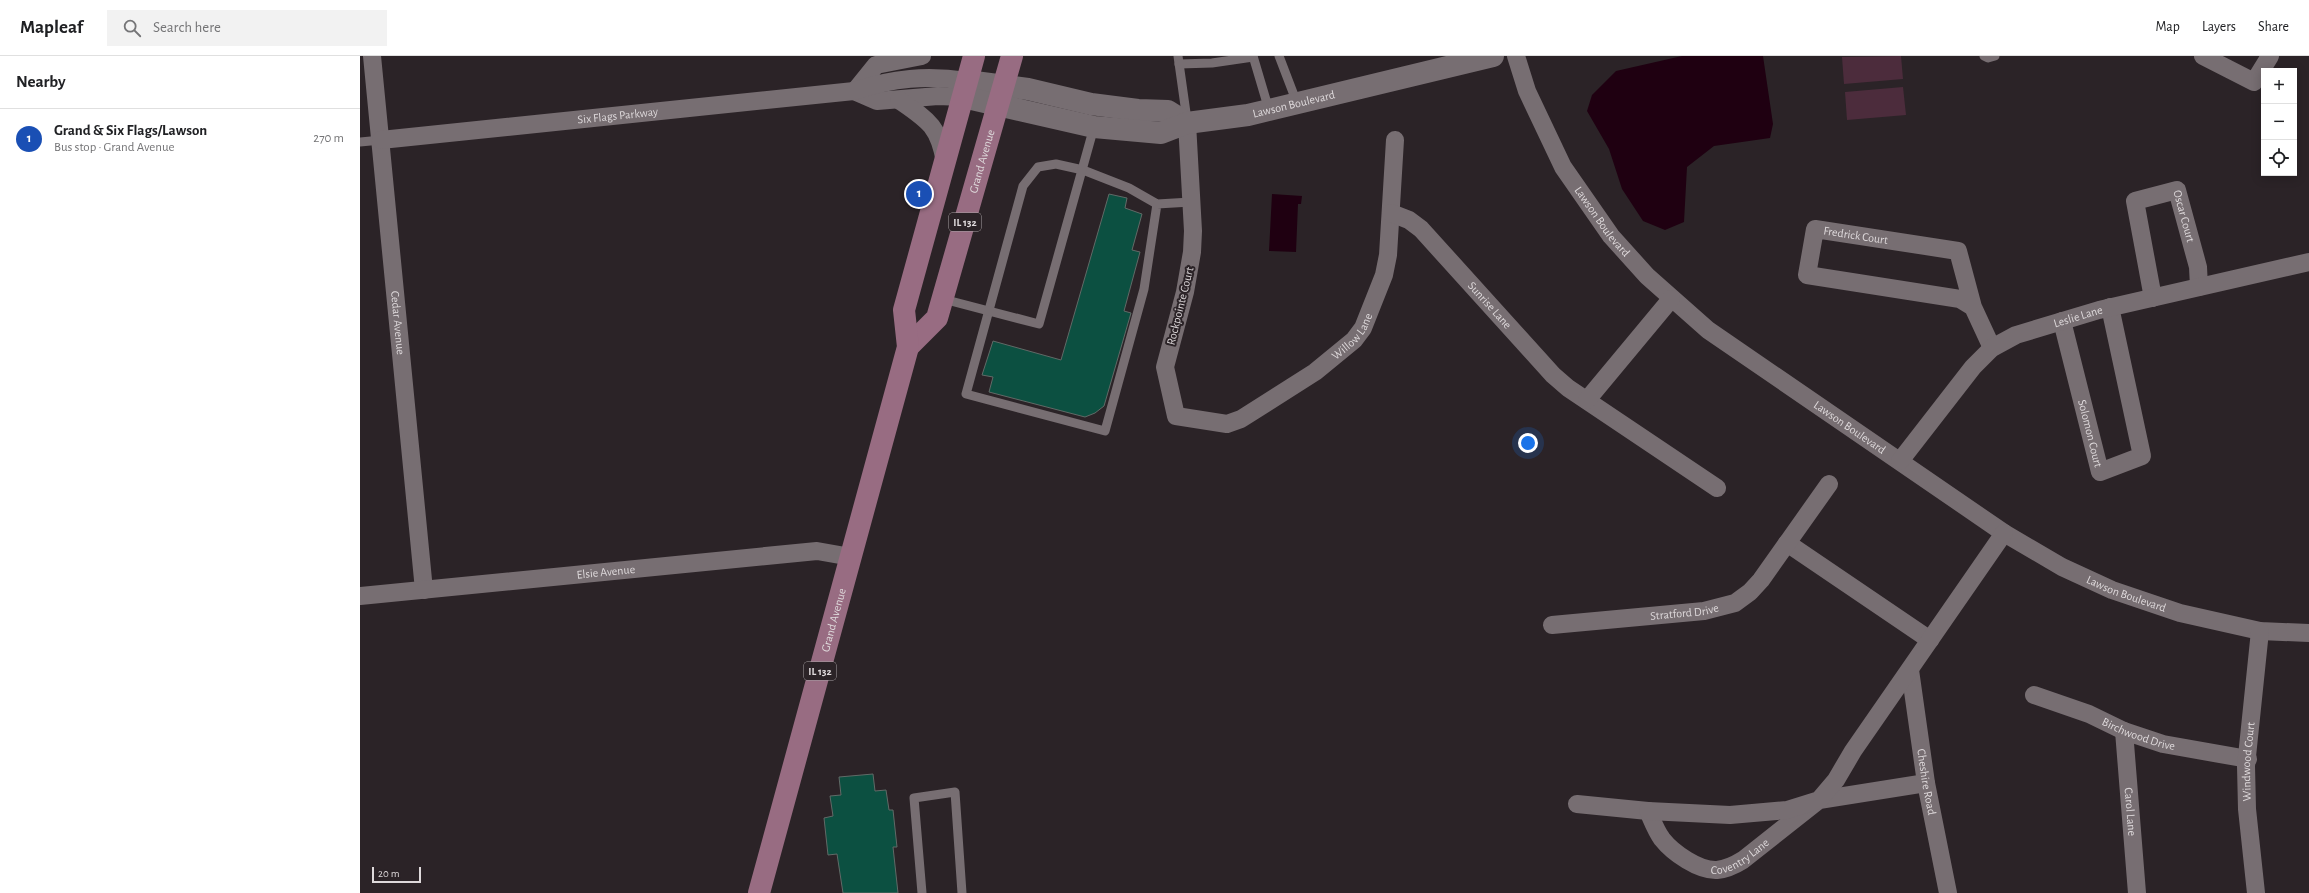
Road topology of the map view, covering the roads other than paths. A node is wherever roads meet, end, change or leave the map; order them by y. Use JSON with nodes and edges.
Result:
{"nodes":[{"id":1,"x":372,"y":56,"type":"edge"},
{"id":2,"x":922,"y":56,"type":"edge"},
{"id":3,"x":974,"y":56,"type":"edge"},
{"id":4,"x":1012,"y":56,"type":"edge"},
{"id":5,"x":1253,"y":56,"type":"edge"},
{"id":6,"x":1279,"y":56,"type":"edge"},
{"id":7,"x":1493,"y":56,"type":"edge"},
{"id":8,"x":1516,"y":56,"type":"edge"},
{"id":9,"x":1984,"y":56,"type":"edge"},
{"id":10,"x":1995,"y":56,"type":"edge"},
{"id":11,"x":2203,"y":56,"type":"edge"},
{"id":12,"x":2270,"y":56,"type":"edge"},
{"id":13,"x":1179,"y":60,"type":"edge"},
{"id":14,"x":1196,"y":60,"type":"edge"},
{"id":15,"x":965,"y":89,"type":"junction"},
{"id":16,"x":854,"y":91,"type":"junction"},
{"id":17,"x":1000,"y":95,"type":"junction"},
{"id":18,"x":899,"y":100,"type":"junction"},
{"id":19,"x":1297,"y":104,"type":"junction"},
{"id":20,"x":1269,"y":110,"type":"junction"},
{"id":21,"x":1187,"y":123,"type":"junction"},
{"id":22,"x":1094,"y":127,"type":"junction"},
{"id":23,"x":381,"y":140,"type":"junction"},
{"id":24,"x":1395,"y":140,"type":"dead end"},
{"id":25,"x":360,"y":142,"type":"edge"},
{"id":26,"x":945,"y":162,"type":"junction"},
{"id":27,"x":1083,"y":170,"type":"junction"},
{"id":28,"x":1191,"y":202,"type":"junction"},
{"id":29,"x":1157,"y":204,"type":"junction"},
{"id":30,"x":1391,"y":213,"type":"junction"},
{"id":31,"x":2308,"y":265,"type":"edge"},
{"id":32,"x":2199,"y":287,"type":"junction"},
{"id":33,"x":2153,"y":298,"type":"junction"},
{"id":34,"x":943,"y":299,"type":"junction"},
{"id":35,"x":1671,"y":299,"type":"junction"},
{"id":36,"x":1973,"y":307,"type":"junction"},
{"id":37,"x":2110,"y":307,"type":"junction"},
{"id":38,"x":990,"y":311,"type":"junction"},
{"id":39,"x":2062,"y":321,"type":"junction"},
{"id":40,"x":908,"y":347,"type":"junction"},
{"id":41,"x":1992,"y":348,"type":"junction"},
{"id":42,"x":1587,"y":400,"type":"junction"},
{"id":43,"x":1176,"y":416,"type":"joint"},
{"id":44,"x":1900,"y":461,"type":"junction"},
{"id":45,"x":1829,"y":484,"type":"dead end"},
{"id":46,"x":1718,"y":488,"type":"dead end"},
{"id":47,"x":2004,"y":533,"type":"junction"},
{"id":48,"x":1787,"y":543,"type":"junction"},
{"id":49,"x":851,"y":557,"type":"junction"},
{"id":50,"x":424,"y":590,"type":"junction"},
{"id":51,"x":360,"y":596,"type":"edge"},
{"id":52,"x":1552,"y":625,"type":"dead end"},
{"id":53,"x":2260,"y":631,"type":"junction"},
{"id":54,"x":2309,"y":633,"type":"edge"},
{"id":55,"x":1930,"y":640,"type":"junction"},
{"id":56,"x":1910,"y":670,"type":"junction"},
{"id":57,"x":2034,"y":695,"type":"dead end"},
{"id":58,"x":2124,"y":732,"type":"junction"},
{"id":59,"x":2248,"y":759,"type":"junction"},
{"id":60,"x":1926,"y":783,"type":"junction"},
{"id":61,"x":1819,"y":800,"type":"junction"},
{"id":62,"x":1577,"y":804,"type":"dead end"},
{"id":63,"x":1648,"y":811,"type":"junction"},
{"id":64,"x":759,"y":893,"type":"edge"},
{"id":65,"x":922,"y":893,"type":"edge"},
{"id":66,"x":962,"y":893,"type":"edge"},
{"id":67,"x":1948,"y":893,"type":"edge"},
{"id":68,"x":2137,"y":893,"type":"edge"},
{"id":69,"x":2256,"y":893,"type":"edge"}],
"edges":[{"from":1,"to":23,"type":"street","name":"Cedar Avenue"},
{"from":2,"to":16,"type":"street"},
{"from":3,"to":15,"type":"main road","name":"Grand Avenue","number":"IL 132"},
{"from":4,"to":17,"type":"main road","name":"Grand Avenue","number":"IL 132"},
{"from":5,"to":14,"type":"lane"},
{"from":5,"to":20,"type":"lane"},
{"from":6,"to":19,"type":"lane"},
{"from":7,"to":19,"type":"street","name":"Lawson Boulevard"},
{"from":8,"to":35,"type":"street","name":"Lawson Boulevard"},
{"from":9,"to":10,"type":"lane"},
{"from":11,"to":12,"type":"street"},
{"from":13,"to":14,"type":"lane"},
{"from":13,"to":21,"type":"lane"},
{"from":15,"to":16,"type":"street","name":"Six Flags Parkway"},
{"from":15,"to":17,"type":"street","name":"Lawson Boulevard"},
{"from":15,"to":18,"type":"street","name":"Six Flags Parkway"},
{"from":15,"to":26,"type":"main road","name":"Grand Avenue","number":"IL 132"},
{"from":16,"to":18,"type":"street","name":"Six Flags Parkway"},
{"from":16,"to":23,"type":"street","name":"Six Flags Parkway"},
{"from":17,"to":21,"type":"street","name":"Lawson Boulevard"},
{"from":17,"to":22,"type":"street","name":"Lawson Boulevard"},
{"from":17,"to":34,"type":"main road","name":"Grand Avenue","number":"IL 132"},
{"from":18,"to":26,"type":"street"},
{"from":19,"to":20,"type":"street","name":"Lawson Boulevard"},
{"from":20,"to":21,"type":"street","name":"Lawson Boulevard"},
{"from":21,"to":22,"type":"street","name":"Lawson Boulevard"},
{"from":21,"to":28,"type":"street","name":"Rockpointe Court"},
{"from":22,"to":27,"type":"lane"},
{"from":23,"to":25,"type":"lane"},
{"from":23,"to":50,"type":"street","name":"Cedar Avenue"},
{"from":24,"to":30,"type":"street","name":"Willow Lane"},
{"from":26,"to":40,"type":"main road","name":"Grand Avenue","number":"IL 132"},
{"from":27,"to":29,"type":"lane"},
{"from":27,"to":38,"type":"lane"},
{"from":27,"to":38,"type":"lane"},
{"from":28,"to":29,"type":"lane"},
{"from":28,"to":43,"type":"street","name":"Rockpointe Court"},
{"from":29,"to":38,"type":"lane"},
{"from":30,"to":42,"type":"street","name":"Sunrise Lane"},
{"from":30,"to":43,"type":"street","name":"Willow Lane"},
{"from":31,"to":32,"type":"street","name":"Leslie Lane"},
{"from":32,"to":33,"type":"street","name":"Leslie Lane"},
{"from":32,"to":33,"type":"street","name":"Oscar Court"},
{"from":33,"to":37,"type":"street","name":"Leslie Lane"},
{"from":34,"to":38,"type":"lane"},
{"from":34,"to":40,"type":"main road","name":"Grand Avenue","number":"IL 132"},
{"from":35,"to":42,"type":"street"},
{"from":35,"to":44,"type":"street","name":"Lawson Boulevard"},
{"from":36,"to":36,"type":"street","name":"Fredrick Court"},
{"from":36,"to":41,"type":"street","name":"Fredrick Court"},
{"from":37,"to":39,"type":"street","name":"Leslie Lane"},
{"from":37,"to":39,"type":"street","name":"Solomon Court"},
{"from":39,"to":41,"type":"street","name":"Leslie Lane"},
{"from":40,"to":49,"type":"main road","name":"Grand Avenue","number":"IL 132"},
{"from":41,"to":44,"type":"street","name":"Leslie Lane"},
{"from":42,"to":46,"type":"street","name":"Sunrise Lane"},
{"from":44,"to":47,"type":"street","name":"Lawson Boulevard"},
{"from":45,"to":48,"type":"street","name":"Stratford Drive"},
{"from":47,"to":53,"type":"street","name":"Lawson Boulevard"},
{"from":47,"to":55,"type":"street"},
{"from":48,"to":52,"type":"street","name":"Stratford Drive"},
{"from":48,"to":55,"type":"street"},
{"from":49,"to":50,"type":"street","name":"Elsie Avenue"},
{"from":49,"to":64,"type":"main road","name":"Grand Avenue","number":"IL 132"},
{"from":50,"to":51,"type":"street","name":"Elsie Avenue"},
{"from":53,"to":54,"type":"street","name":"Lawson Boulevard"},
{"from":53,"to":59,"type":"street","name":"Windwood Court"},
{"from":55,"to":56,"type":"street","name":"Coventry Lane"},
{"from":56,"to":60,"type":"street","name":"Cheshire Road"},
{"from":56,"to":61,"type":"street","name":"Coventry Lane"},
{"from":57,"to":58,"type":"street","name":"Birchwood Drive"},
{"from":58,"to":59,"type":"street","name":"Birchwood Drive"},
{"from":58,"to":68,"type":"street","name":"Carol Lane"},
{"from":59,"to":69,"type":"street","name":"Windwood Court"},
{"from":60,"to":61,"type":"street","name":"Coventry Lane"},
{"from":60,"to":67,"type":"street","name":"Cheshire Road"},
{"from":61,"to":63,"type":"street","name":"Coventry Lane"},
{"from":61,"to":63,"type":"street","name":"Coventry Lane"},
{"from":62,"to":63,"type":"street","name":"Coventry Lane"},
{"from":65,"to":66,"type":"lane"}]}
